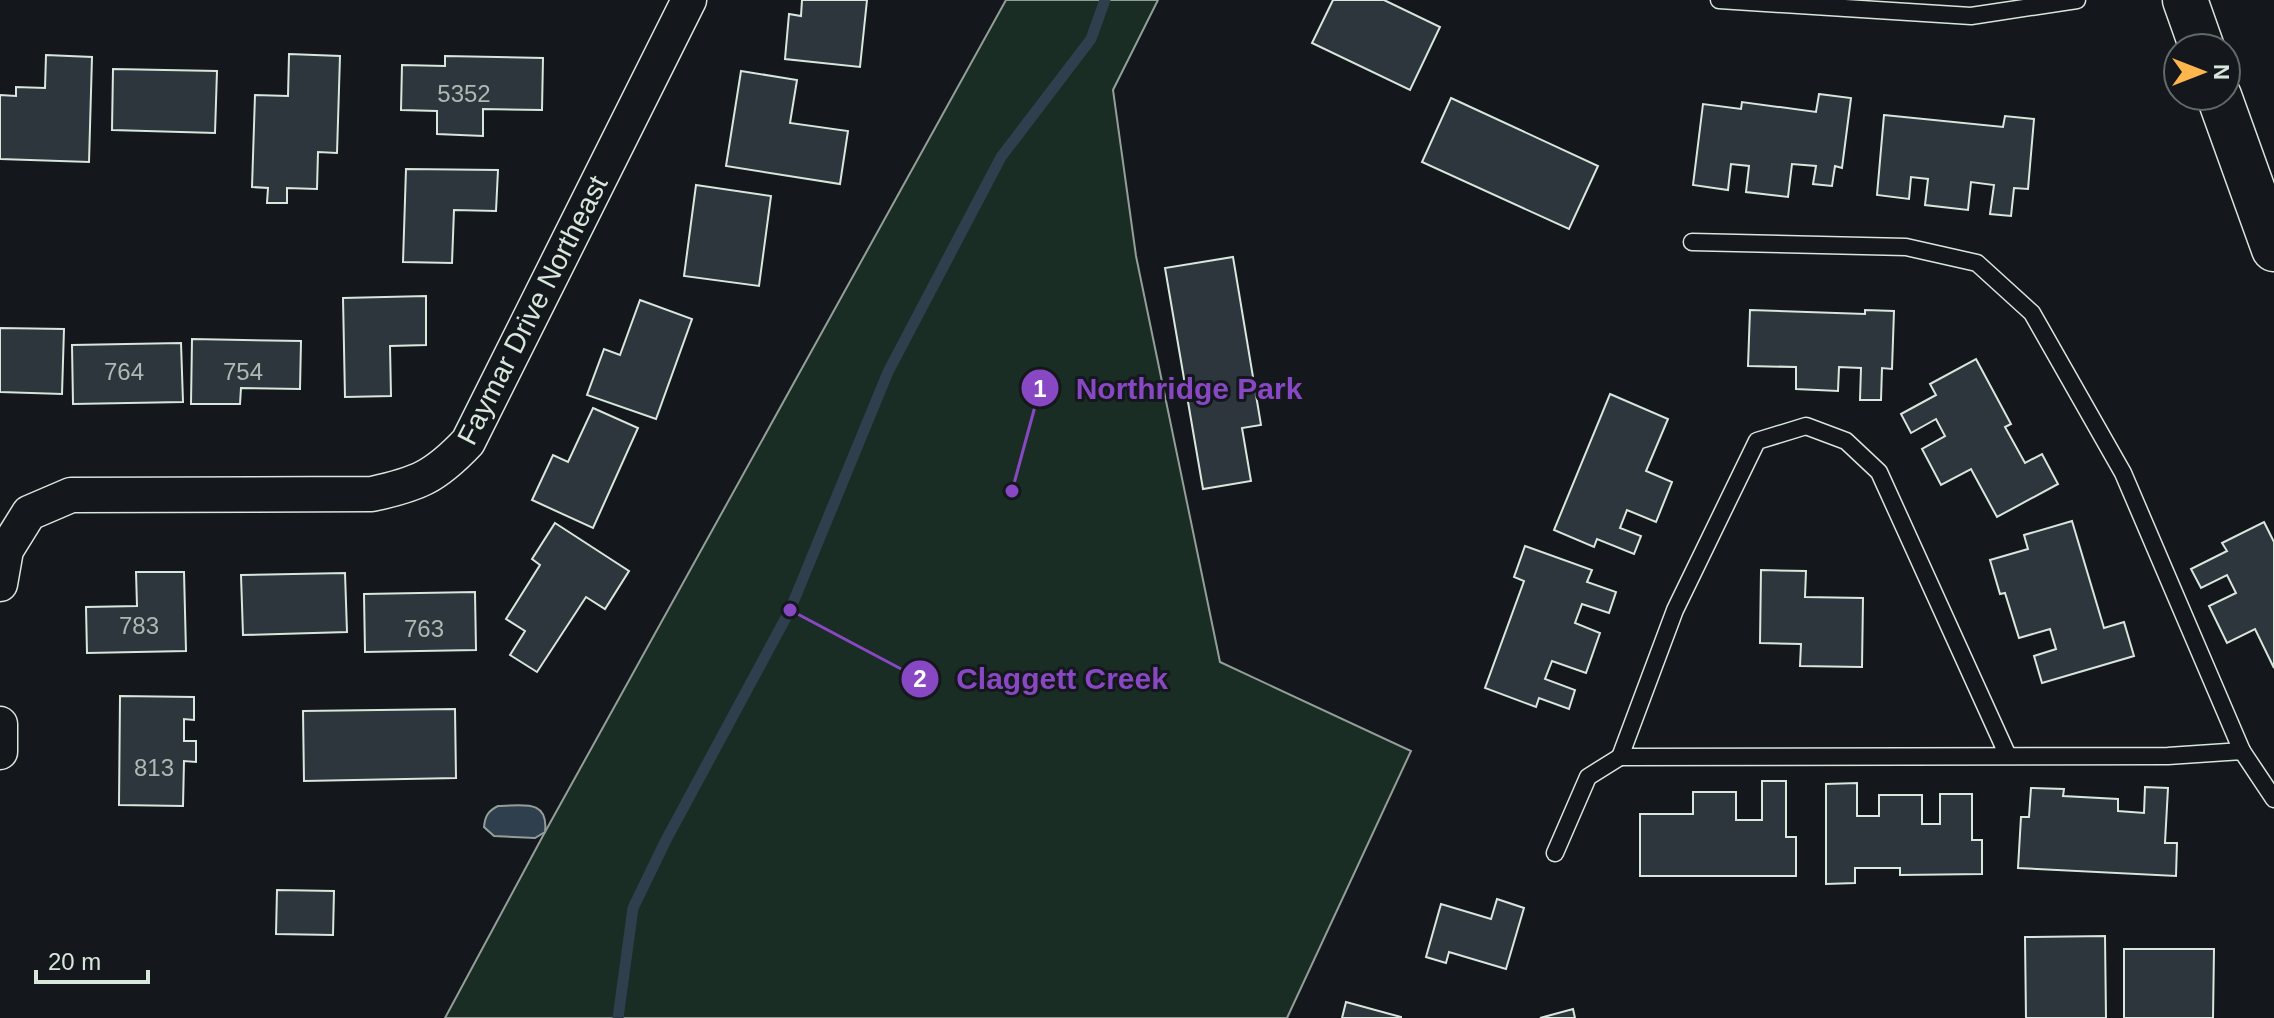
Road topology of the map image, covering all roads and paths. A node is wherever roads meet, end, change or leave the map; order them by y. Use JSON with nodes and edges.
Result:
{"nodes":[{"id":1,"x":689,"y":0,"type":"edge"},
{"id":2,"x":1719,"y":0,"type":"edge"},
{"id":3,"x":2077,"y":0,"type":"edge"},
{"id":4,"x":2185,"y":0,"type":"edge"},
{"id":5,"x":2196,"y":32,"type":"edge"},
{"id":6,"x":2225,"y":112,"type":"edge"},
{"id":7,"x":1692,"y":242,"type":"dead end"},
{"id":8,"x":2274,"y":249,"type":"edge"},
{"id":9,"x":0,"y":584,"type":"edge"},
{"id":10,"x":0,"y":724,"type":"edge"},
{"id":11,"x":2242,"y":751,"type":"junction"},
{"id":12,"x":0,"y":752,"type":"edge"},
{"id":13,"x":2008,"y":756,"type":"junction"},
{"id":14,"x":1620,"y":757,"type":"junction"},
{"id":15,"x":2274,"y":799,"type":"edge"},
{"id":16,"x":1555,"y":853,"type":"dead end"}],
"edges":[{"from":1,"to":9,"type":"street","name":"Faymar Drive Northeast"},
{"from":2,"to":3,"type":"lane"},
{"from":4,"to":5,"type":"main road"},
{"from":6,"to":8,"type":"main road"},
{"from":7,"to":11,"type":"lane"},
{"from":10,"to":12,"type":"street"},
{"from":11,"to":13,"type":"lane"},
{"from":11,"to":15,"type":"lane"},
{"from":13,"to":14,"type":"lane"},
{"from":13,"to":14,"type":"lane"},
{"from":14,"to":16,"type":"lane"}]}
